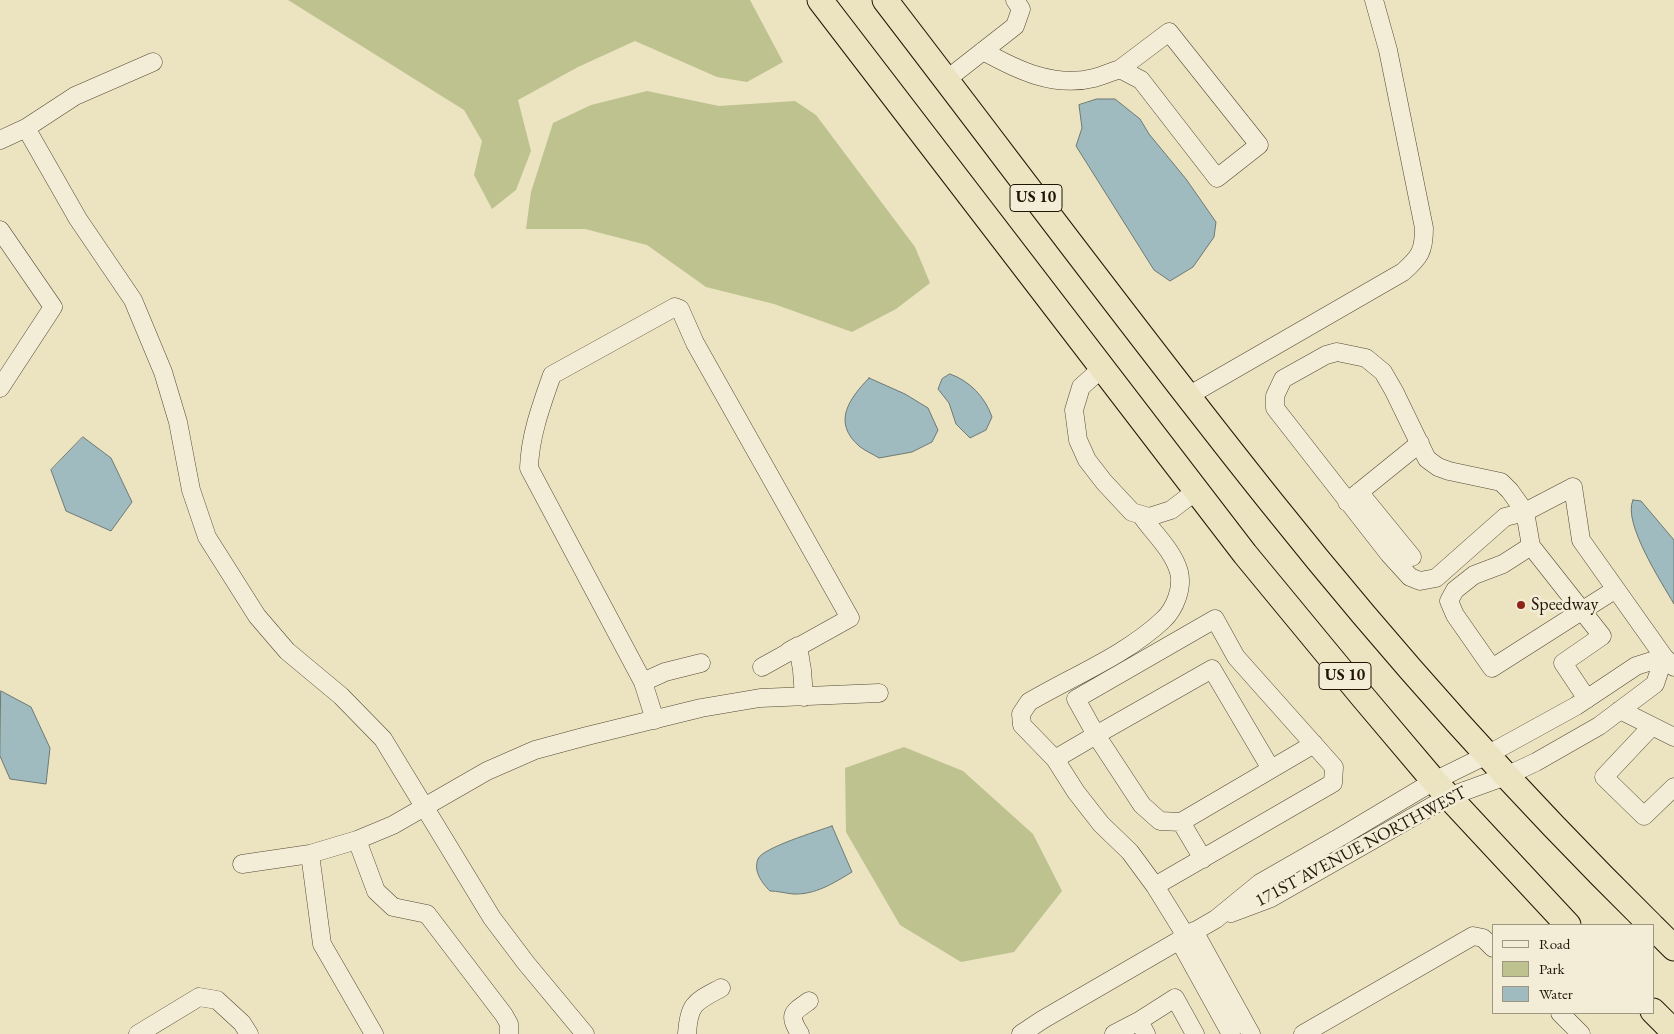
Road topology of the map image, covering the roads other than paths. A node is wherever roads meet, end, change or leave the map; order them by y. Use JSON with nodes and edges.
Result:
{"nodes":[{"id":1,"x":820,"y":0,"type":"edge"},
{"id":2,"x":885,"y":0,"type":"edge"},
{"id":3,"x":1015,"y":0,"type":"edge"},
{"id":4,"x":1374,"y":0,"type":"edge"},
{"id":5,"x":983,"y":51,"type":"junction"},
{"id":6,"x":153,"y":62,"type":"dead end"},
{"id":7,"x":1120,"y":69,"type":"junction"},
{"id":8,"x":946,"y":80,"type":"junction"},
{"id":9,"x":26,"y":128,"type":"junction"},
{"id":10,"x":0,"y":140,"type":"edge"},
{"id":11,"x":0,"y":230,"type":"edge"},
{"id":12,"x":1102,"y":368,"type":"junction"},
{"id":13,"x":0,"y":388,"type":"edge"},
{"id":14,"x":1188,"y":396,"type":"junction"},
{"id":15,"x":1420,"y":444,"type":"junction"},
{"id":16,"x":1196,"y":491,"type":"junction"},
{"id":17,"x":1353,"y":497,"type":"junction"},
{"id":18,"x":1525,"y":512,"type":"junction"},
{"id":19,"x":1141,"y":514,"type":"junction"},
{"id":20,"x":1531,"y":546,"type":"junction"},
{"id":21,"x":1412,"y":557,"type":"dead end"},
{"id":22,"x":1616,"y":589,"type":"junction"},
{"id":23,"x":1581,"y":611,"type":"junction"},
{"id":24,"x":798,"y":646,"type":"junction"},
{"id":25,"x":1236,"y":657,"type":"junction"},
{"id":26,"x":1669,"y":662,"type":"edge"},
{"id":27,"x":701,"y":663,"type":"dead end"},
{"id":28,"x":762,"y":666,"type":"dead end"},
{"id":29,"x":1212,"y":669,"type":"junction"},
{"id":30,"x":643,"y":682,"type":"junction"},
{"id":31,"x":879,"y":693,"type":"dead end"},
{"id":32,"x":804,"y":697,"type":"junction"},
{"id":33,"x":1587,"y":699,"type":"junction"},
{"id":34,"x":1620,"y":710,"type":"junction"},
{"id":35,"x":655,"y":720,"type":"junction"},
{"id":36,"x":1652,"y":726,"type":"junction"},
{"id":37,"x":1096,"y":735,"type":"junction"},
{"id":38,"x":1674,"y":736,"type":"edge"},
{"id":39,"x":1314,"y":744,"type":"junction"},
{"id":40,"x":1487,"y":755,"type":"junction"},
{"id":41,"x":1055,"y":759,"type":"junction"},
{"id":42,"x":1271,"y":769,"type":"junction"},
{"id":43,"x":1506,"y":776,"type":"junction"},
{"id":44,"x":1674,"y":787,"type":"edge"},
{"id":45,"x":1441,"y":789,"type":"junction"},
{"id":46,"x":424,"y":807,"type":"junction"},
{"id":47,"x":1181,"y":822,"type":"junction"},
{"id":48,"x":357,"y":840,"type":"junction"},
{"id":49,"x":310,"y":854,"type":"junction"},
{"id":50,"x":1203,"y":859,"type":"junction"},
{"id":51,"x":242,"y":864,"type":"dead end"},
{"id":52,"x":1155,"y":886,"type":"junction"},
{"id":53,"x":1567,"y":924,"type":"edge"},
{"id":54,"x":1650,"y":924,"type":"edge"},
{"id":55,"x":1654,"y":928,"type":"edge"},
{"id":56,"x":1187,"y":936,"type":"junction"},
{"id":57,"x":1492,"y":947,"type":"edge"},
{"id":58,"x":1674,"y":948,"type":"edge"},
{"id":59,"x":721,"y":988,"type":"dead end"},
{"id":60,"x":809,"y":1001,"type":"dead end"},
{"id":61,"x":1654,"y":1012,"type":"edge"},
{"id":62,"x":1561,"y":1014,"type":"edge"},
{"id":63,"x":1142,"y":1027,"type":"edge"},
{"id":64,"x":1674,"y":1032,"type":"edge"},
{"id":65,"x":138,"y":1034,"type":"edge"},
{"id":66,"x":249,"y":1034,"type":"edge"},
{"id":67,"x":374,"y":1034,"type":"edge"},
{"id":68,"x":509,"y":1034,"type":"edge"},
{"id":69,"x":586,"y":1034,"type":"edge"},
{"id":70,"x":688,"y":1034,"type":"edge"},
{"id":71,"x":800,"y":1034,"type":"edge"},
{"id":72,"x":1021,"y":1034,"type":"edge"},
{"id":73,"x":1114,"y":1034,"type":"edge"},
{"id":74,"x":1196,"y":1034,"type":"edge"},
{"id":75,"x":1231,"y":1034,"type":"edge"},
{"id":76,"x":1251,"y":1034,"type":"edge"},
{"id":77,"x":1303,"y":1034,"type":"edge"},
{"id":78,"x":1581,"y":1034,"type":"edge"}],
"edges":[{"from":1,"to":12,"type":"highway","number":"US 10"},
{"from":2,"to":8,"type":"highway","number":"US 10"},
{"from":3,"to":5,"type":"street"},
{"from":4,"to":14,"type":"street"},
{"from":5,"to":7,"type":"street"},
{"from":5,"to":8,"type":"street"},
{"from":6,"to":9,"type":"street"},
{"from":7,"to":7,"type":"street"},
{"from":8,"to":14,"type":"highway","number":"US 10"},
{"from":9,"to":10,"type":"street"},
{"from":9,"to":46,"type":"street"},
{"from":11,"to":13,"type":"street"},
{"from":12,"to":16,"type":"highway","number":"US 10"},
{"from":12,"to":19,"type":"street"},
{"from":14,"to":40,"type":"highway","number":"US 10"},
{"from":15,"to":17,"type":"street"},
{"from":15,"to":17,"type":"street"},
{"from":15,"to":18,"type":"street"},
{"from":16,"to":19,"type":"street"},
{"from":16,"to":45,"type":"highway","number":"US 10"},
{"from":17,"to":18,"type":"street"},
{"from":17,"to":21,"type":"street"},
{"from":18,"to":20,"type":"street"},
{"from":18,"to":22,"type":"street"},
{"from":19,"to":41,"type":"street"},
{"from":20,"to":23,"type":"street"},
{"from":20,"to":23,"type":"street"},
{"from":22,"to":23,"type":"street"},
{"from":22,"to":26,"type":"street"},
{"from":23,"to":33,"type":"street"},
{"from":24,"to":28,"type":"street"},
{"from":24,"to":30,"type":"street"},
{"from":24,"to":32,"type":"street"},
{"from":25,"to":29,"type":"street"},
{"from":25,"to":37,"type":"street"},
{"from":25,"to":39,"type":"street"},
{"from":26,"to":33,"type":"street","name":"171ST AVENUE NORTHWEST"},
{"from":26,"to":34,"type":"street","name":"171ST AVENUE NORTHWEST"},
{"from":27,"to":30,"type":"street"},
{"from":29,"to":37,"type":"street"},
{"from":29,"to":42,"type":"street"},
{"from":30,"to":35,"type":"street"},
{"from":31,"to":32,"type":"street"},
{"from":32,"to":35,"type":"street"},
{"from":33,"to":40,"type":"street","name":"171ST AVENUE NORTHWEST"},
{"from":34,"to":36,"type":"street"},
{"from":34,"to":43,"type":"street","name":"171ST AVENUE NORTHWEST"},
{"from":35,"to":46,"type":"street"},
{"from":36,"to":38,"type":"street"},
{"from":36,"to":44,"type":"street"},
{"from":37,"to":41,"type":"street"},
{"from":37,"to":47,"type":"street"},
{"from":39,"to":42,"type":"street"},
{"from":39,"to":50,"type":"street"},
{"from":40,"to":43,"type":"highway","number":"US 10"},
{"from":40,"to":45,"type":"street","name":"171ST AVENUE NORTHWEST"},
{"from":41,"to":52,"type":"street"},
{"from":42,"to":47,"type":"street"},
{"from":43,"to":45,"type":"street","name":"171ST AVENUE NORTHWEST"},
{"from":43,"to":54,"type":"highway","number":"US 10"},
{"from":45,"to":53,"type":"highway","number":"US 10"},
{"from":45,"to":56,"type":"street","name":"171ST AVENUE NORTHWEST"},
{"from":46,"to":48,"type":"street"},
{"from":46,"to":69,"type":"street"},
{"from":47,"to":50,"type":"street"},
{"from":48,"to":49,"type":"street"},
{"from":48,"to":68,"type":"street"},
{"from":49,"to":51,"type":"street"},
{"from":49,"to":67,"type":"street"},
{"from":50,"to":52,"type":"street"},
{"from":52,"to":56,"type":"street"},
{"from":55,"to":58,"type":"highway","number":"US 10"},
{"from":56,"to":72,"type":"street","name":"171ST AVENUE NORTHWEST"},
{"from":56,"to":75,"type":"street"},
{"from":56,"to":76,"type":"street"},
{"from":57,"to":77,"type":"street"},
{"from":59,"to":70,"type":"street"},
{"from":60,"to":71,"type":"street"},
{"from":61,"to":64,"type":"highway"},
{"from":62,"to":78,"type":"street"},
{"from":63,"to":73,"type":"street"},
{"from":63,"to":74,"type":"street"},
{"from":65,"to":66,"type":"street"}]}
